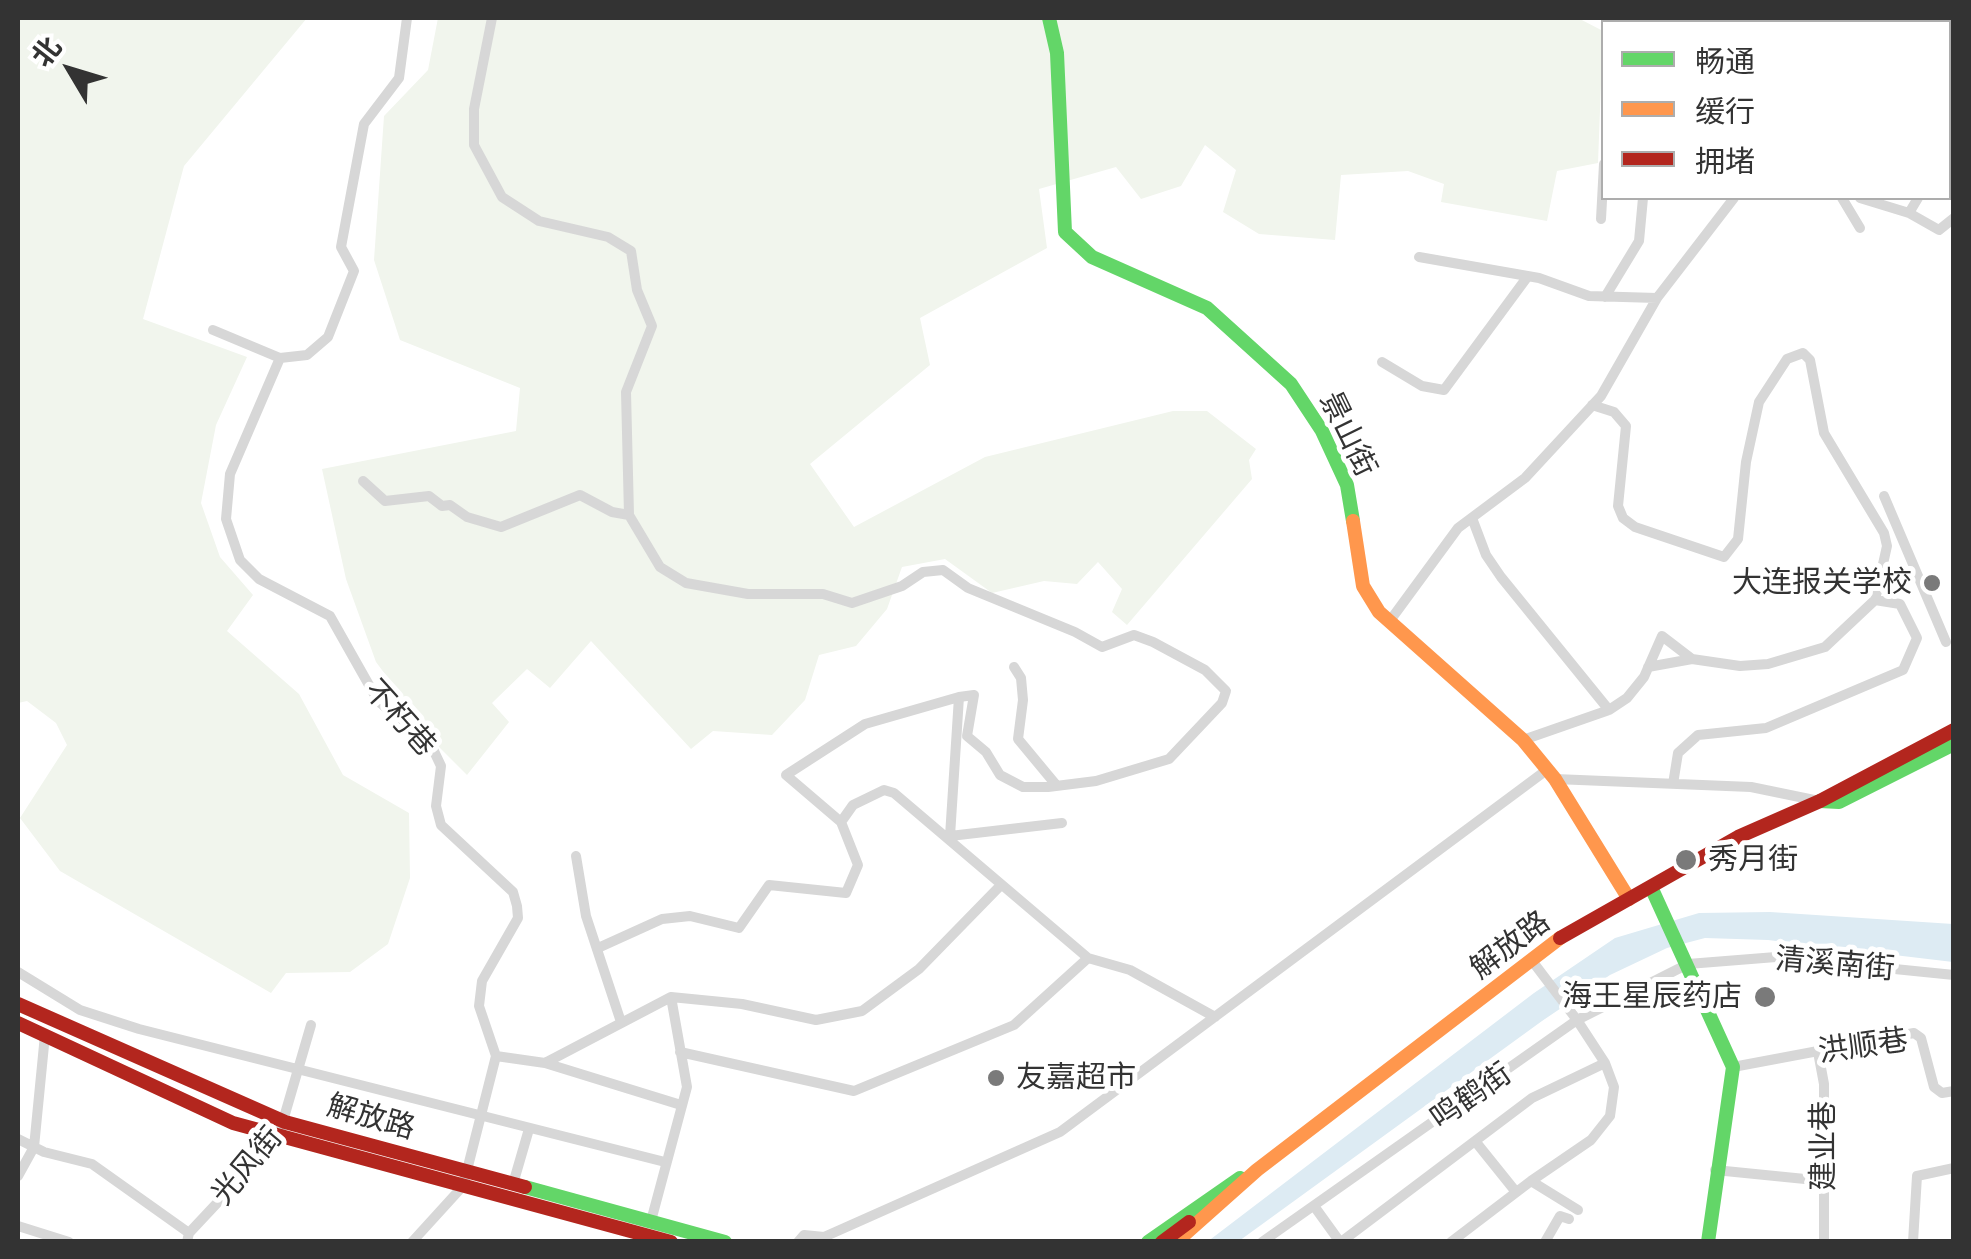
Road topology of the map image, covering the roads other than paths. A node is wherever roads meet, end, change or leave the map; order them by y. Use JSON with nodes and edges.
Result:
{"nodes":[{"id":1,"x":407,"y":18,"type":"edge"},
{"id":2,"x":492,"y":18,"type":"edge"},
{"id":3,"x":1049,"y":18,"type":"edge"},
{"id":4,"x":1601,"y":200,"type":"edge"},
{"id":5,"x":1643,"y":200,"type":"edge"},
{"id":6,"x":1732,"y":200,"type":"edge"},
{"id":7,"x":1843,"y":200,"type":"edge"},
{"id":8,"x":1867,"y":200,"type":"edge"},
{"id":9,"x":1917,"y":200,"type":"edge"},
{"id":10,"x":1909,"y":213,"type":"junction"},
{"id":11,"x":1954,"y":218,"type":"edge"},
{"id":12,"x":1600,"y":219,"type":"dead end"},
{"id":13,"x":1860,"y":228,"type":"dead end"},
{"id":14,"x":1419,"y":258,"type":"dead end"},
{"id":15,"x":1528,"y":276,"type":"junction"},
{"id":16,"x":1605,"y":297,"type":"junction"},
{"id":17,"x":1657,"y":298,"type":"junction"},
{"id":18,"x":213,"y":330,"type":"dead end"},
{"id":19,"x":280,"y":358,"type":"junction"},
{"id":20,"x":1382,"y":362,"type":"dead end"},
{"id":21,"x":1592,"y":405,"type":"junction"},
{"id":22,"x":363,"y":481,"type":"dead end"},
{"id":23,"x":1884,"y":496,"type":"dead end"},
{"id":24,"x":629,"y":514,"type":"junction"},
{"id":25,"x":1472,"y":518,"type":"junction"},
{"id":26,"x":1875,"y":600,"type":"junction"},
{"id":27,"x":1389,"y":622,"type":"junction"},
{"id":28,"x":1946,"y":642,"type":"dead end"},
{"id":29,"x":1692,"y":659,"type":"junction"},
{"id":30,"x":1648,"y":667,"type":"junction"},
{"id":31,"x":1014,"y":668,"type":"dead end"},
{"id":32,"x":959,"y":697,"type":"junction"},
{"id":33,"x":1609,"y":710,"type":"junction"},
{"id":34,"x":1954,"y":730,"type":"edge"},
{"id":35,"x":1524,"y":740,"type":"junction"},
{"id":36,"x":1954,"y":744,"type":"edge"},
{"id":37,"x":1551,"y":774,"type":"junction"},
{"id":38,"x":1673,"y":784,"type":"junction"},
{"id":39,"x":1057,"y":786,"type":"junction"},
{"id":40,"x":1820,"y":801,"type":"junction"},
{"id":41,"x":841,"y":822,"type":"junction"},
{"id":42,"x":1062,"y":822,"type":"dead end"},
{"id":43,"x":950,"y":836,"type":"junction"},
{"id":44,"x":576,"y":856,"type":"dead end"},
{"id":45,"x":1001,"y":885,"type":"junction"},
{"id":46,"x":1651,"y":887,"type":"junction"},
{"id":47,"x":1629,"y":899,"type":"junction"},
{"id":48,"x":598,"y":948,"type":"junction"},
{"id":49,"x":1088,"y":958,"type":"junction"},
{"id":50,"x":1533,"y":962,"type":"junction"},
{"id":51,"x":1688,"y":964,"type":"junction"},
{"id":52,"x":18,"y":972,"type":"edge"},
{"id":53,"x":1954,"y":975,"type":"edge"},
{"id":54,"x":671,"y":997,"type":"junction"},
{"id":55,"x":18,"y":1004,"type":"edge"},
{"id":56,"x":1214,"y":1017,"type":"junction"},
{"id":57,"x":1577,"y":1020,"type":"junction"},
{"id":58,"x":621,"y":1022,"type":"junction"},
{"id":59,"x":18,"y":1023,"type":"edge"},
{"id":60,"x":311,"y":1025,"type":"dead end"},
{"id":61,"x":45,"y":1036,"type":"junction"},
{"id":62,"x":680,"y":1052,"type":"junction"},
{"id":63,"x":1818,"y":1052,"type":"junction"},
{"id":64,"x":496,"y":1056,"type":"junction"},
{"id":65,"x":545,"y":1063,"type":"junction"},
{"id":66,"x":1605,"y":1063,"type":"junction"},
{"id":67,"x":1733,"y":1067,"type":"junction"},
{"id":68,"x":299,"y":1071,"type":"junction"},
{"id":69,"x":1954,"y":1092,"type":"edge"},
{"id":70,"x":681,"y":1105,"type":"junction"},
{"id":71,"x":479,"y":1116,"type":"junction"},
{"id":72,"x":285,"y":1122,"type":"junction"},
{"id":73,"x":529,"y":1129,"type":"junction"},
{"id":74,"x":278,"y":1138,"type":"junction"},
{"id":75,"x":18,"y":1139,"type":"edge"},
{"id":76,"x":1475,"y":1141,"type":"junction"},
{"id":77,"x":34,"y":1147,"type":"junction"},
{"id":78,"x":665,"y":1162,"type":"junction"},
{"id":79,"x":1954,"y":1168,"type":"edge"},
{"id":80,"x":1257,"y":1170,"type":"junction"},
{"id":81,"x":1716,"y":1170,"type":"junction"},
{"id":82,"x":18,"y":1176,"type":"edge"},
{"id":83,"x":464,"y":1179,"type":"junction"},
{"id":84,"x":1530,"y":1181,"type":"junction"},
{"id":85,"x":1826,"y":1181,"type":"junction"},
{"id":86,"x":513,"y":1184,"type":"junction"},
{"id":87,"x":1516,"y":1192,"type":"junction"},
{"id":88,"x":1314,"y":1206,"type":"junction"},
{"id":89,"x":651,"y":1220,"type":"junction"},
{"id":90,"x":18,"y":1226,"type":"edge"},
{"id":91,"x":188,"y":1237,"type":"edge"},
{"id":92,"x":1458,"y":1240,"type":"edge"},
{"id":93,"x":68,"y":1242,"type":"edge"},
{"id":94,"x":412,"y":1242,"type":"edge"},
{"id":95,"x":671,"y":1242,"type":"edge"},
{"id":96,"x":725,"y":1242,"type":"edge"},
{"id":97,"x":798,"y":1242,"type":"edge"},
{"id":98,"x":1148,"y":1242,"type":"edge"},
{"id":99,"x":1162,"y":1242,"type":"edge"},
{"id":100,"x":1176,"y":1242,"type":"edge"},
{"id":101,"x":1262,"y":1242,"type":"edge"},
{"id":102,"x":1341,"y":1242,"type":"edge"},
{"id":103,"x":1545,"y":1242,"type":"edge"},
{"id":104,"x":1708,"y":1242,"type":"edge"},
{"id":105,"x":1824,"y":1242,"type":"edge"},
{"id":106,"x":1913,"y":1242,"type":"edge"}],
"edges":[{"from":1,"to":19,"type":"street"},
{"from":2,"to":24,"type":"street"},
{"from":3,"to":27,"type":"main road","name":"景山街"},
{"from":4,"to":12,"type":"street"},
{"from":5,"to":16,"type":"street"},
{"from":6,"to":17,"type":"street"},
{"from":7,"to":13,"type":"street"},
{"from":8,"to":10,"type":"street"},
{"from":9,"to":10,"type":"street"},
{"from":10,"to":11,"type":"street"},
{"from":14,"to":15,"type":"street"},
{"from":15,"to":16,"type":"street"},
{"from":15,"to":20,"type":"street"},
{"from":16,"to":17,"type":"street"},
{"from":17,"to":21,"type":"street"},
{"from":18,"to":19,"type":"street"},
{"from":19,"to":64,"type":"street","name":"不朽巷"},
{"from":21,"to":25,"type":"street"},
{"from":21,"to":26,"type":"street"},
{"from":22,"to":24,"type":"street"},
{"from":23,"to":28,"type":"street"},
{"from":24,"to":39,"type":"street"},
{"from":25,"to":27,"type":"street"},
{"from":25,"to":33,"type":"street"},
{"from":26,"to":29,"type":"street"},
{"from":26,"to":38,"type":"street"},
{"from":27,"to":35,"type":"main road","name":"景山街"},
{"from":29,"to":30,"type":"street"},
{"from":29,"to":30,"type":"street"},
{"from":30,"to":33,"type":"street"},
{"from":31,"to":39,"type":"street"},
{"from":32,"to":39,"type":"street"},
{"from":32,"to":41,"type":"street"},
{"from":32,"to":43,"type":"street"},
{"from":33,"to":35,"type":"street"},
{"from":34,"to":40,"type":"main road","name":"解放路"},
{"from":35,"to":37,"type":"main road","name":"景山街"},
{"from":36,"to":40,"type":"main road","name":"解放路"},
{"from":37,"to":38,"type":"street"},
{"from":37,"to":47,"type":"main road","name":"景山街"},
{"from":37,"to":56,"type":"street"},
{"from":38,"to":40,"type":"street"},
{"from":40,"to":46,"type":"main road","name":"解放路"},
{"from":41,"to":43,"type":"street"},
{"from":41,"to":48,"type":"street"},
{"from":42,"to":43,"type":"street"},
{"from":43,"to":45,"type":"street"},
{"from":44,"to":48,"type":"street"},
{"from":45,"to":49,"type":"street"},
{"from":45,"to":54,"type":"street"},
{"from":46,"to":47,"type":"main road","name":"解放路"},
{"from":46,"to":51,"type":"main road"},
{"from":47,"to":50,"type":"main road","name":"解放路"},
{"from":48,"to":58,"type":"street"},
{"from":49,"to":56,"type":"street"},
{"from":49,"to":62,"type":"street"},
{"from":50,"to":57,"type":"street"},
{"from":50,"to":80,"type":"main road","name":"解放路"},
{"from":51,"to":53,"type":"street","name":"清溪南街"},
{"from":51,"to":57,"type":"street","name":"鸣鹤街"},
{"from":51,"to":67,"type":"main road"},
{"from":52,"to":68,"type":"street"},
{"from":54,"to":58,"type":"street"},
{"from":54,"to":62,"type":"street"},
{"from":55,"to":72,"type":"main road","name":"解放路"},
{"from":56,"to":97,"type":"street"},
{"from":57,"to":66,"type":"street"},
{"from":57,"to":88,"type":"street","name":"鸣鹤街"},
{"from":58,"to":65,"type":"street"},
{"from":59,"to":61,"type":"main road","name":"解放路"},
{"from":60,"to":68,"type":"street","name":"光风街"},
{"from":61,"to":74,"type":"main road","name":"解放路"},
{"from":61,"to":77,"type":"street"},
{"from":62,"to":70,"type":"street"},
{"from":63,"to":67,"type":"street","name":"洪顺巷"},
{"from":63,"to":69,"type":"street","name":"洪顺巷"},
{"from":63,"to":85,"type":"street","name":"建业巷"},
{"from":64,"to":65,"type":"street"},
{"from":64,"to":71,"type":"street"},
{"from":65,"to":70,"type":"street"},
{"from":66,"to":76,"type":"street"},
{"from":66,"to":84,"type":"street"},
{"from":67,"to":81,"type":"main road"},
{"from":68,"to":71,"type":"street"},
{"from":68,"to":72,"type":"street","name":"光风街"},
{"from":70,"to":78,"type":"street"},
{"from":71,"to":73,"type":"street"},
{"from":71,"to":83,"type":"street"},
{"from":72,"to":74,"type":"street","name":"光风街"},
{"from":72,"to":83,"type":"main road","name":"解放路"},
{"from":73,"to":78,"type":"street"},
{"from":73,"to":86,"type":"street"},
{"from":74,"to":83,"type":"main road","name":"解放路"},
{"from":74,"to":91,"type":"street","name":"光风街"},
{"from":75,"to":77,"type":"street"},
{"from":76,"to":87,"type":"street"},
{"from":76,"to":102,"type":"street"},
{"from":77,"to":82,"type":"street"},
{"from":77,"to":91,"type":"street"},
{"from":78,"to":89,"type":"street"},
{"from":79,"to":106,"type":"street"},
{"from":80,"to":98,"type":"main road","name":"解放路"},
{"from":80,"to":99,"type":"main road"},
{"from":80,"to":100,"type":"main road","name":"解放路"},
{"from":81,"to":85,"type":"street"},
{"from":81,"to":104,"type":"main road"},
{"from":83,"to":86,"type":"main road","name":"解放路"},
{"from":83,"to":94,"type":"street"},
{"from":83,"to":95,"type":"main road","name":"解放路"},
{"from":84,"to":87,"type":"street"},
{"from":84,"to":103,"type":"street"},
{"from":85,"to":105,"type":"street","name":"建业巷"},
{"from":86,"to":89,"type":"main road","name":"解放路"},
{"from":87,"to":92,"type":"street"},
{"from":88,"to":101,"type":"street","name":"鸣鹤街"},
{"from":88,"to":102,"type":"street"},
{"from":89,"to":96,"type":"main road","name":"解放路"},
{"from":90,"to":93,"type":"street"}]}
